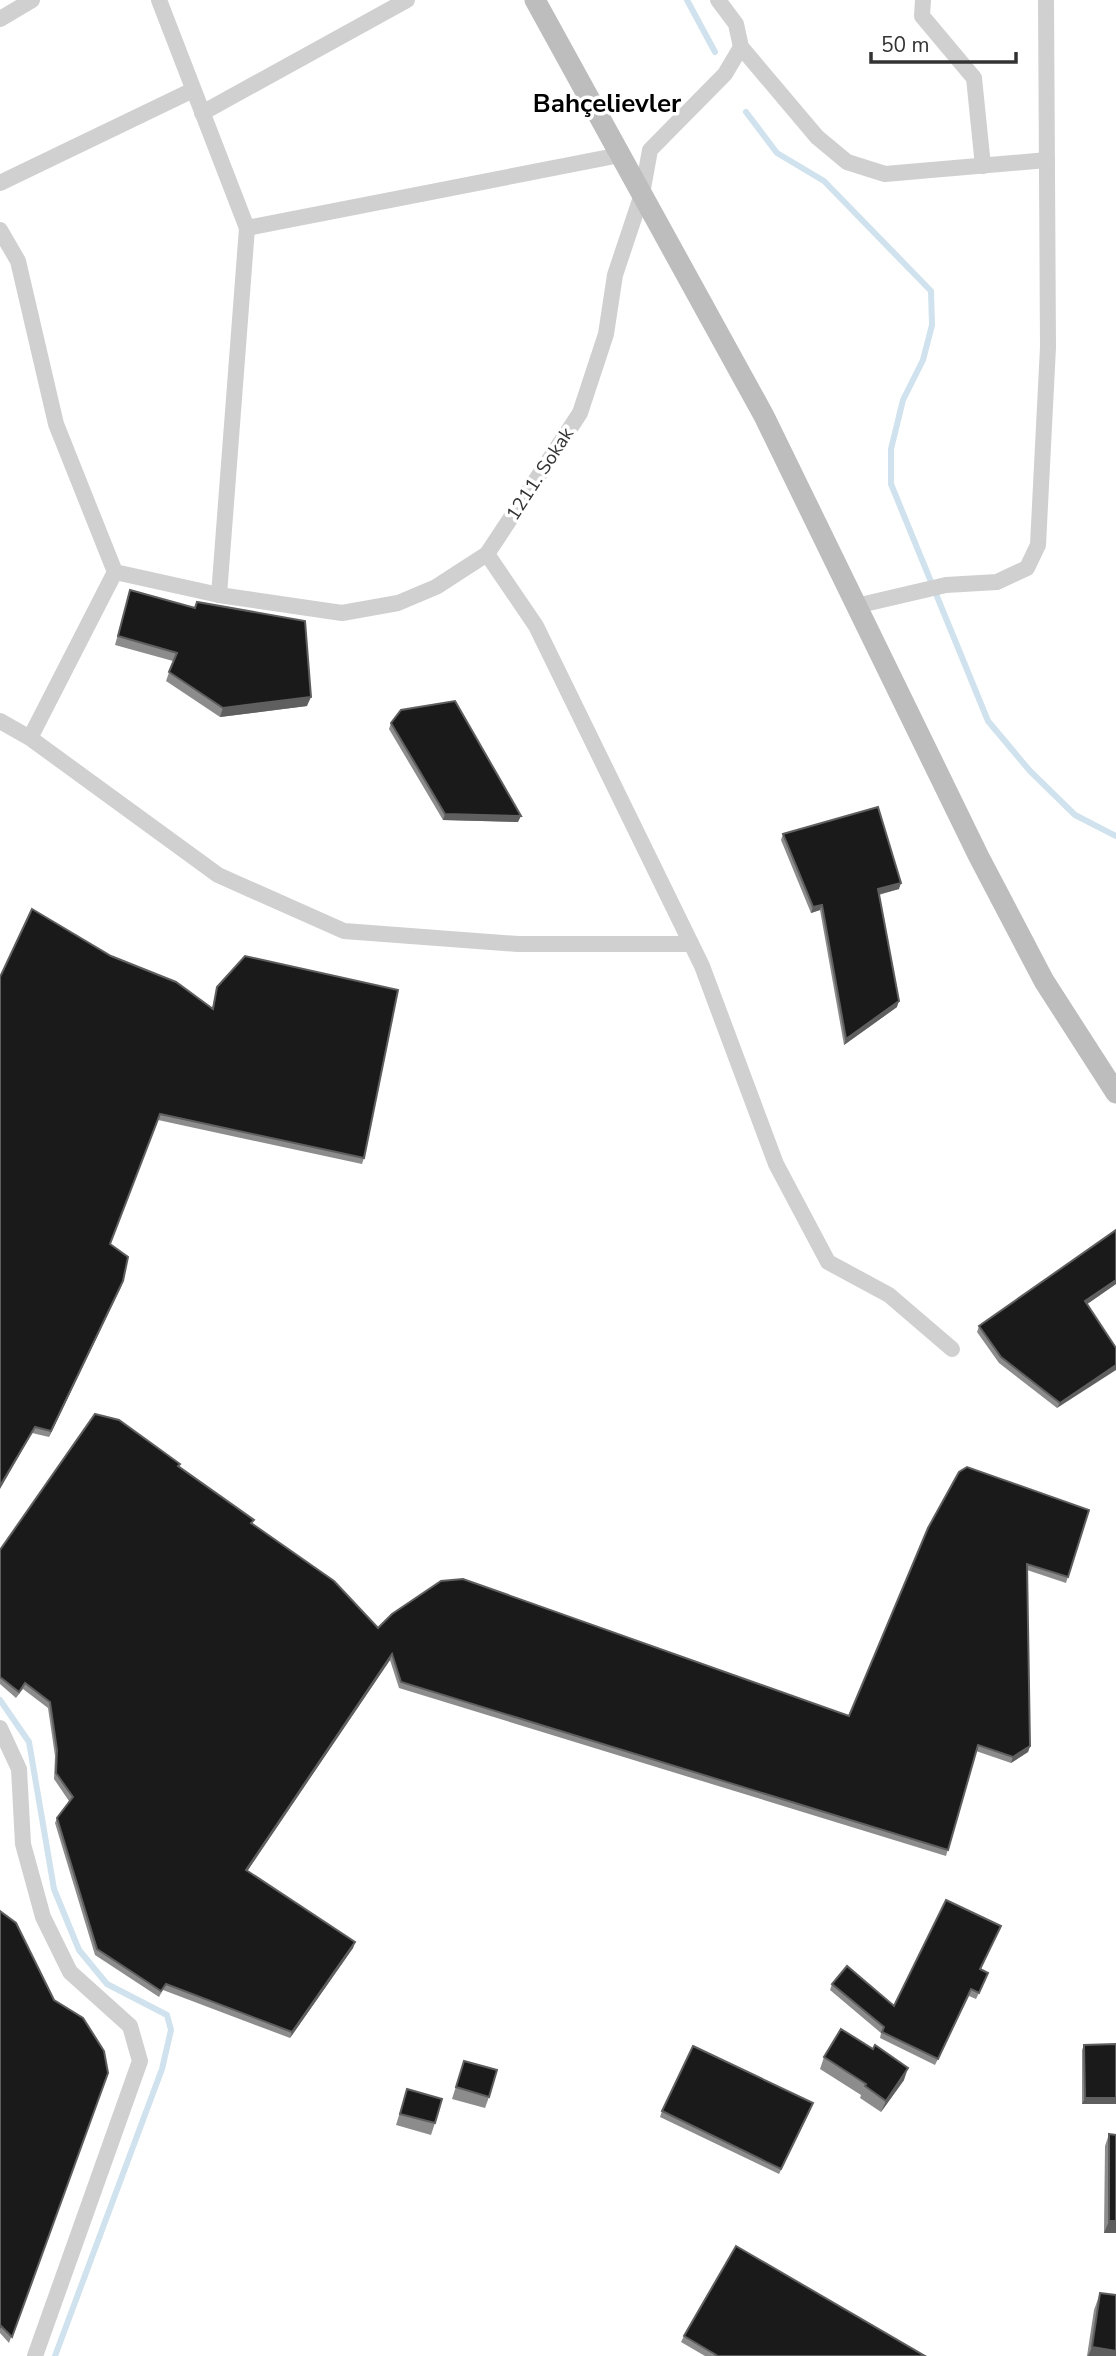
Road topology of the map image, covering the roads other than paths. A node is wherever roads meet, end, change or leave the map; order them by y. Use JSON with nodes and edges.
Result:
{"nodes":[{"id":1,"x":32,"y":0,"type":"edge"},
{"id":2,"x":159,"y":0,"type":"edge"},
{"id":3,"x":407,"y":0,"type":"edge"},
{"id":4,"x":535,"y":0,"type":"edge"},
{"id":5,"x":718,"y":0,"type":"edge"},
{"id":6,"x":923,"y":0,"type":"edge"},
{"id":7,"x":1046,"y":0,"type":"edge"},
{"id":8,"x":0,"y":19,"type":"edge"},
{"id":9,"x":741,"y":47,"type":"junction"},
{"id":10,"x":193,"y":90,"type":"junction"},
{"id":11,"x":202,"y":113,"type":"junction"},
{"id":12,"x":620,"y":155,"type":"junction"},
{"id":13,"x":1047,"y":160,"type":"junction"},
{"id":14,"x":983,"y":166,"type":"junction"},
{"id":15,"x":0,"y":183,"type":"edge"},
{"id":16,"x":642,"y":194,"type":"junction"},
{"id":17,"x":247,"y":228,"type":"junction"},
{"id":18,"x":0,"y":230,"type":"edge"},
{"id":19,"x":487,"y":554,"type":"junction"},
{"id":20,"x":115,"y":572,"type":"junction"},
{"id":21,"x":219,"y":595,"type":"junction"},
{"id":22,"x":856,"y":606,"type":"junction"},
{"id":23,"x":0,"y":722,"type":"edge"},
{"id":24,"x":30,"y":738,"type":"junction"},
{"id":25,"x":691,"y":944,"type":"junction"},
{"id":26,"x":1116,"y":1093,"type":"edge"},
{"id":27,"x":952,"y":1349,"type":"dead end"},
{"id":28,"x":0,"y":1728,"type":"edge"},
{"id":29,"x":35,"y":2356,"type":"edge"}],
"edges":[{"from":1,"to":8,"type":"street"},
{"from":2,"to":10,"type":"street"},
{"from":3,"to":11,"type":"street"},
{"from":4,"to":12,"type":"street"},
{"from":5,"to":9,"type":"street"},
{"from":6,"to":14,"type":"street"},
{"from":7,"to":13,"type":"street"},
{"from":9,"to":14,"type":"street"},
{"from":9,"to":16,"type":"street","name":"1211. Sokak"},
{"from":10,"to":11,"type":"street"},
{"from":10,"to":15,"type":"street"},
{"from":11,"to":17,"type":"street"},
{"from":12,"to":16,"type":"street"},
{"from":12,"to":17,"type":"street"},
{"from":13,"to":14,"type":"street"},
{"from":13,"to":22,"type":"street"},
{"from":16,"to":19,"type":"street","name":"1211. Sokak"},
{"from":16,"to":22,"type":"street"},
{"from":17,"to":21,"type":"street"},
{"from":18,"to":20,"type":"street"},
{"from":19,"to":21,"type":"street","name":"1211. Sokak"},
{"from":19,"to":25,"type":"street"},
{"from":20,"to":21,"type":"street","name":"1211. Sokak"},
{"from":20,"to":24,"type":"street"},
{"from":22,"to":26,"type":"street"},
{"from":23,"to":24,"type":"street"},
{"from":24,"to":25,"type":"street"},
{"from":25,"to":27,"type":"street"},
{"from":28,"to":29,"type":"street"}]}
